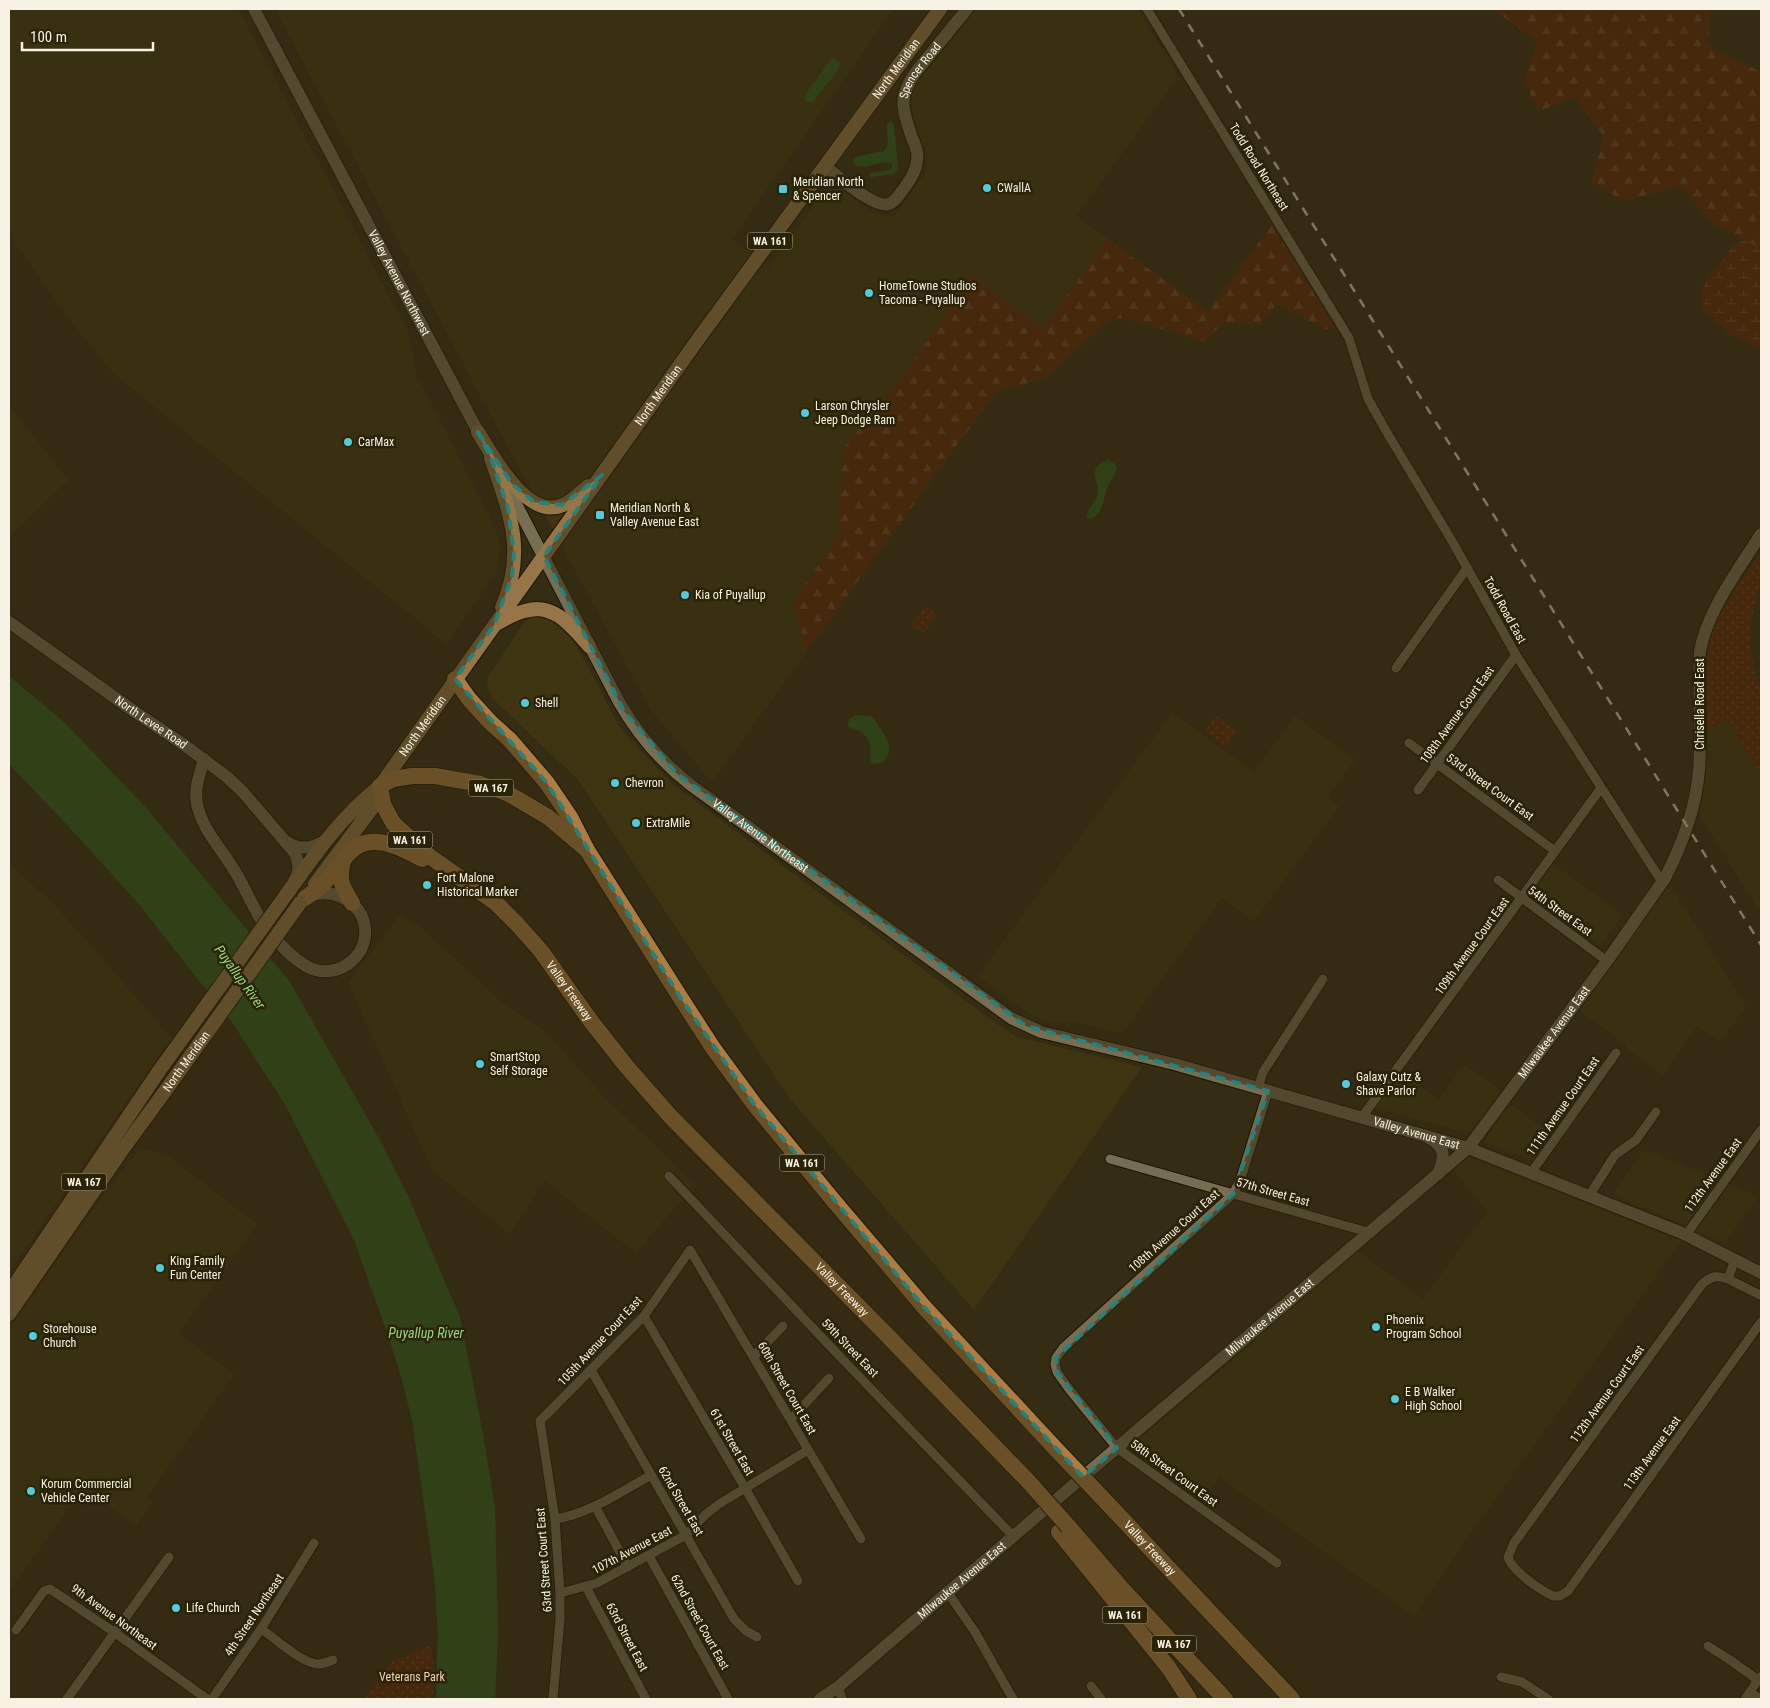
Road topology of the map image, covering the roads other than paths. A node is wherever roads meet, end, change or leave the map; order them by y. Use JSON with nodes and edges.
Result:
{"nodes":[{"id":1,"x":254,"y":9,"type":"edge"},
{"id":2,"x":940,"y":9,"type":"edge"},
{"id":3,"x":967,"y":9,"type":"edge"},
{"id":4,"x":1147,"y":9,"type":"edge"},
{"id":5,"x":825,"y":166,"type":"junction"},
{"id":6,"x":1349,"y":338,"type":"joint"},
{"id":7,"x":478,"y":432,"type":"junction"},
{"id":8,"x":492,"y":458,"type":"junction"},
{"id":9,"x":602,"y":475,"type":"junction"},
{"id":10,"x":1761,"y":534,"type":"edge"},
{"id":11,"x":544,"y":556,"type":"junction"},
{"id":12,"x":1467,"y":568,"type":"junction"},
{"id":13,"x":9,"y":622,"type":"edge"},
{"id":14,"x":494,"y":625,"type":"junction"},
{"id":15,"x":589,"y":646,"type":"junction"},
{"id":16,"x":1516,"y":655,"type":"junction"},
{"id":17,"x":1396,"y":668,"type":"dead end"},
{"id":18,"x":455,"y":679,"type":"junction"},
{"id":19,"x":1409,"y":744,"type":"dead end"},
{"id":20,"x":204,"y":759,"type":"junction"},
{"id":21,"x":1437,"y":764,"type":"junction"},
{"id":22,"x":380,"y":786,"type":"junction"},
{"id":23,"x":1601,"y":788,"type":"junction"},
{"id":24,"x":1418,"y":790,"type":"dead end"},
{"id":25,"x":280,"y":836,"type":"junction"},
{"id":26,"x":327,"y":840,"type":"junction"},
{"id":27,"x":587,"y":850,"type":"junction"},
{"id":28,"x":1555,"y":851,"type":"junction"},
{"id":29,"x":343,"y":860,"type":"junction"},
{"id":30,"x":461,"y":879,"type":"junction"},
{"id":31,"x":1498,"y":880,"type":"dead end"},
{"id":32,"x":1662,"y":882,"type":"junction"},
{"id":33,"x":289,"y":890,"type":"junction"},
{"id":34,"x":1522,"y":898,"type":"junction"},
{"id":35,"x":303,"y":901,"type":"junction"},
{"id":36,"x":352,"y":903,"type":"junction"},
{"id":37,"x":1608,"y":961,"type":"junction"},
{"id":38,"x":1323,"y":979,"type":"dead end"},
{"id":39,"x":1057,"y":1036,"type":"joint"},
{"id":40,"x":1616,"y":1053,"type":"dead end"},
{"id":41,"x":1263,"y":1089,"type":"junction"},
{"id":42,"x":1656,"y":1112,"type":"dead end"},
{"id":43,"x":1362,"y":1118,"type":"junction"},
{"id":44,"x":1761,"y":1130,"type":"edge"},
{"id":45,"x":1422,"y":1135,"type":"junction"},
{"id":46,"x":1468,"y":1148,"type":"junction"},
{"id":47,"x":1110,"y":1159,"type":"dead end"},
{"id":48,"x":1531,"y":1173,"type":"junction"},
{"id":49,"x":1437,"y":1175,"type":"junction"},
{"id":50,"x":669,"y":1176,"type":"dead end"},
{"id":51,"x":1233,"y":1194,"type":"junction"},
{"id":52,"x":1589,"y":1196,"type":"junction"},
{"id":53,"x":1371,"y":1233,"type":"junction"},
{"id":54,"x":1686,"y":1235,"type":"junction"},
{"id":55,"x":690,"y":1250,"type":"joint"},
{"id":56,"x":1735,"y":1259,"type":"junction"},
{"id":57,"x":1761,"y":1272,"type":"edge"},
{"id":58,"x":1728,"y":1279,"type":"junction"},
{"id":59,"x":9,"y":1293,"type":"edge"},
{"id":60,"x":1761,"y":1295,"type":"edge"},
{"id":61,"x":9,"y":1314,"type":"edge"},
{"id":62,"x":644,"y":1316,"type":"junction"},
{"id":63,"x":1761,"y":1322,"type":"edge"},
{"id":64,"x":783,"y":1326,"type":"dead end"},
{"id":65,"x":754,"y":1356,"type":"junction"},
{"id":66,"x":1055,"y":1364,"type":"joint"},
{"id":67,"x":591,"y":1370,"type":"junction"},
{"id":68,"x":829,"y":1378,"type":"dead end"},
{"id":69,"x":791,"y":1419,"type":"junction"},
{"id":70,"x":540,"y":1421,"type":"joint"},
{"id":71,"x":971,"y":1423,"type":"joint"},
{"id":72,"x":1117,"y":1448,"type":"junction"},
{"id":73,"x":808,"y":1450,"type":"junction"},
{"id":74,"x":652,"y":1475,"type":"junction"},
{"id":75,"x":745,"y":1488,"type":"junction"},
{"id":76,"x":596,"y":1506,"type":"junction"},
{"id":77,"x":555,"y":1519,"type":"junction"},
{"id":78,"x":1064,"y":1529,"type":"junction"},
{"id":79,"x":686,"y":1536,"type":"junction"},
{"id":80,"x":1013,"y":1536,"type":"junction"},
{"id":81,"x":861,"y":1539,"type":"dead end"},
{"id":82,"x":314,"y":1543,"type":"dead end"},
{"id":83,"x":649,"y":1556,"type":"junction"},
{"id":84,"x":169,"y":1558,"type":"dead end"},
{"id":85,"x":1277,"y":1563,"type":"dead end"},
{"id":86,"x":628,"y":1567,"type":"junction"},
{"id":87,"x":798,"y":1581,"type":"dead end"},
{"id":88,"x":586,"y":1587,"type":"junction"},
{"id":89,"x":560,"y":1593,"type":"junction"},
{"id":90,"x":948,"y":1593,"type":"junction"},
{"id":91,"x":1560,"y":1596,"type":"joint"},
{"id":92,"x":261,"y":1629,"type":"junction"},
{"id":93,"x":16,"y":1630,"type":"dead end"},
{"id":94,"x":114,"y":1632,"type":"junction"},
{"id":95,"x":757,"y":1637,"type":"dead end"},
{"id":96,"x":1708,"y":1646,"type":"dead end"},
{"id":97,"x":333,"y":1660,"type":"dead end"},
{"id":98,"x":1501,"y":1677,"type":"dead end"},
{"id":99,"x":1760,"y":1678,"type":"edge"},
{"id":100,"x":1091,"y":1686,"type":"dead end"},
{"id":101,"x":838,"y":1687,"type":"junction"},
{"id":102,"x":1747,"y":1695,"type":"edge"},
{"id":103,"x":553,"y":1698,"type":"edge"},
{"id":104,"x":67,"y":1699,"type":"edge"},
{"id":105,"x":207,"y":1699,"type":"edge"},
{"id":106,"x":212,"y":1699,"type":"edge"},
{"id":107,"x":646,"y":1699,"type":"edge"},
{"id":108,"x":728,"y":1699,"type":"edge"},
{"id":109,"x":820,"y":1699,"type":"edge"},
{"id":110,"x":842,"y":1699,"type":"edge"},
{"id":111,"x":1013,"y":1699,"type":"edge"},
{"id":112,"x":1101,"y":1699,"type":"edge"},
{"id":113,"x":1189,"y":1699,"type":"edge"},
{"id":114,"x":1226,"y":1699,"type":"edge"},
{"id":115,"x":1293,"y":1699,"type":"edge"},
{"id":116,"x":1548,"y":1699,"type":"edge"},
{"id":117,"x":1760,"y":1699,"type":"edge"}],
"edges":[{"from":1,"to":7,"type":"street","name":"Valley Avenue Northwest"},
{"from":2,"to":5,"type":"main road","name":"North Meridian","number":"WA 161"},
{"from":3,"to":5,"type":"street","name":"Spencer Road"},
{"from":4,"to":6,"type":"street","name":"Todd Road Northeast"},
{"from":5,"to":9,"type":"main road","name":"North Meridian","number":"WA 161"},
{"from":6,"to":12,"type":"street","name":"Todd Road East"},
{"from":7,"to":8,"type":"street","name":"Valley Avenue Northwest"},
{"from":7,"to":9,"type":"main road"},
{"from":8,"to":11,"type":"street","name":"Valley Avenue Northwest"},
{"from":8,"to":14,"type":"main road"},
{"from":9,"to":11,"type":"main road","name":"North Meridian","number":"WA 161"},
{"from":10,"to":32,"type":"street","name":"Chrisella Road East"},
{"from":11,"to":14,"type":"main road","name":"North Meridian","number":"WA 161"},
{"from":11,"to":15,"type":"street","name":"Valley Avenue Northeast"},
{"from":12,"to":16,"type":"street","name":"Todd Road East"},
{"from":12,"to":17,"type":"street"},
{"from":13,"to":20,"type":"street","name":"North Levee Road"},
{"from":14,"to":15,"type":"main road"},
{"from":14,"to":18,"type":"main road","name":"North Meridian","number":"WA 161"},
{"from":15,"to":39,"type":"street","name":"Valley Avenue Northeast"},
{"from":16,"to":21,"type":"street","name":"108th Avenue Court East"},
{"from":16,"to":23,"type":"street","name":"Todd Road East"},
{"from":18,"to":22,"type":"main road","name":"North Meridian","number":"WA 161"},
{"from":18,"to":27,"type":"highway","number":"WA 161"},
{"from":19,"to":21,"type":"street","name":"53rd Street Court East"},
{"from":20,"to":25,"type":"street","name":"North Levee Road"},
{"from":20,"to":36,"type":"street"},
{"from":21,"to":24,"type":"street","name":"108th Avenue Court East"},
{"from":21,"to":28,"type":"street","name":"53rd Street Court East"},
{"from":22,"to":26,"type":"main road","name":"North Meridian","number":"WA 167"},
{"from":22,"to":27,"type":"highway","number":"WA 167"},
{"from":22,"to":30,"type":"highway","number":"WA 161"},
{"from":22,"to":35,"type":"main road","name":"North Meridian"},
{"from":23,"to":28,"type":"street","name":"109th Avenue Court East"},
{"from":23,"to":32,"type":"street","name":"Todd Road East"},
{"from":25,"to":26,"type":"street"},
{"from":25,"to":33,"type":"street","name":"North Levee Road"},
{"from":26,"to":33,"type":"main road","name":"North Meridian","number":"WA 167"},
{"from":27,"to":115,"type":"highway","name":"Valley Freeway","number":"WA 161","bridge":true},
{"from":28,"to":34,"type":"street","name":"109th Avenue Court East"},
{"from":29,"to":30,"type":"highway","number":"WA 167"},
{"from":29,"to":35,"type":"highway","number":"WA 167"},
{"from":29,"to":36,"type":"highway"},
{"from":30,"to":71,"type":"highway","name":"Valley Freeway","number":"WA 161"},
{"from":31,"to":34,"type":"street","name":"54th Street East"},
{"from":32,"to":37,"type":"street","name":"Milwaukee Avenue East"},
{"from":33,"to":59,"type":"main road","name":"North Meridian","number":"WA 167","bridge":true},
{"from":34,"to":37,"type":"street","name":"54th Street East"},
{"from":34,"to":43,"type":"street","name":"109th Avenue Court East"},
{"from":35,"to":36,"type":"street"},
{"from":35,"to":61,"type":"main road","name":"North Meridian","number":"WA 167","bridge":true},
{"from":37,"to":46,"type":"street","name":"Milwaukee Avenue East"},
{"from":38,"to":41,"type":"street","name":"108th Avenue Court East"},
{"from":39,"to":41,"type":"street","name":"Valley Avenue East"},
{"from":40,"to":48,"type":"street","name":"111th Avenue Court East"},
{"from":41,"to":43,"type":"street","name":"Valley Avenue East"},
{"from":41,"to":51,"type":"street","name":"108th Avenue Court East"},
{"from":42,"to":52,"type":"street"},
{"from":43,"to":45,"type":"street","name":"Valley Avenue East"},
{"from":44,"to":54,"type":"street","name":"112th Avenue East"},
{"from":45,"to":46,"type":"street","name":"Valley Avenue East"},
{"from":45,"to":49,"type":"street"},
{"from":46,"to":48,"type":"street","name":"Valley Avenue East"},
{"from":46,"to":49,"type":"street","name":"Milwaukee Avenue East"},
{"from":47,"to":51,"type":"street","name":"57th Street East"},
{"from":48,"to":52,"type":"street","name":"Valley Avenue East"},
{"from":49,"to":53,"type":"street","name":"Milwaukee Avenue East"},
{"from":50,"to":80,"type":"street","name":"59th Street East"},
{"from":51,"to":53,"type":"street","name":"57th Street East"},
{"from":51,"to":66,"type":"street","name":"108th Avenue Court East"},
{"from":52,"to":54,"type":"street","name":"Valley Avenue East"},
{"from":53,"to":72,"type":"street","name":"Milwaukee Avenue East"},
{"from":54,"to":56,"type":"street","name":"Valley Avenue East"},
{"from":55,"to":62,"type":"street","name":"105th Avenue Court East"},
{"from":55,"to":65,"type":"street","name":"60th Street Court East"},
{"from":56,"to":57,"type":"street","name":"Valley Avenue East"},
{"from":56,"to":58,"type":"street"},
{"from":58,"to":60,"type":"street"},
{"from":58,"to":91,"type":"street","name":"112th Avenue Court East"},
{"from":62,"to":67,"type":"street","name":"105th Avenue Court East"},
{"from":62,"to":75,"type":"street","name":"61st Street East"},
{"from":63,"to":91,"type":"street","name":"113th Avenue East"},
{"from":64,"to":65,"type":"street"},
{"from":65,"to":69,"type":"street","name":"60th Street Court East"},
{"from":66,"to":72,"type":"street","name":"58th Street Court East"},
{"from":67,"to":70,"type":"street","name":"105th Avenue Court East"},
{"from":67,"to":74,"type":"street","name":"62nd Street East"},
{"from":68,"to":69,"type":"street"},
{"from":69,"to":73,"type":"street","name":"60th Street Court East"},
{"from":70,"to":77,"type":"street","name":"63rd Street Court East"},
{"from":71,"to":78,"type":"highway","name":"Valley Freeway","number":"WA 167","bridge":true},
{"from":72,"to":80,"type":"street","name":"Milwaukee Avenue East"},
{"from":72,"to":85,"type":"street","name":"58th Street Court East"},
{"from":73,"to":75,"type":"street","name":"107th Avenue East"},
{"from":73,"to":81,"type":"street","name":"60th Street Court East"},
{"from":74,"to":76,"type":"street"},
{"from":74,"to":79,"type":"street","name":"62nd Street East"},
{"from":75,"to":79,"type":"street","name":"107th Avenue East"},
{"from":75,"to":87,"type":"street","name":"61st Street East"},
{"from":76,"to":77,"type":"street"},
{"from":76,"to":86,"type":"street"},
{"from":77,"to":89,"type":"street","name":"63rd Street Court East"},
{"from":78,"to":113,"type":"highway","number":"WA 161"},
{"from":78,"to":114,"type":"highway","name":"Valley Freeway","number":"WA 167"},
{"from":79,"to":83,"type":"street","name":"107th Avenue East"},
{"from":79,"to":95,"type":"street","name":"62nd Street East"},
{"from":80,"to":90,"type":"street","name":"Milwaukee Avenue East"},
{"from":82,"to":92,"type":"street","name":"4th Street Northeast"},
{"from":83,"to":86,"type":"street","name":"107th Avenue East"},
{"from":83,"to":108,"type":"street","name":"62nd Street Court East"},
{"from":84,"to":94,"type":"street"},
{"from":86,"to":88,"type":"street","name":"107th Avenue East"},
{"from":88,"to":89,"type":"street","name":"107th Avenue East"},
{"from":88,"to":107,"type":"street","name":"63rd Street East"},
{"from":89,"to":103,"type":"street","name":"63rd Street Court East"},
{"from":90,"to":101,"type":"street","name":"Milwaukee Avenue East"},
{"from":90,"to":111,"type":"street"},
{"from":92,"to":97,"type":"street"},
{"from":92,"to":106,"type":"street","name":"4th Street Northeast"},
{"from":93,"to":94,"type":"street","name":"9th Avenue Northeast"},
{"from":94,"to":104,"type":"street"},
{"from":94,"to":105,"type":"street","name":"9th Avenue Northeast"},
{"from":96,"to":99,"type":"street"},
{"from":98,"to":116,"type":"street"},
{"from":99,"to":102,"type":"street"},
{"from":100,"to":112,"type":"street"},
{"from":101,"to":109,"type":"street","name":"Milwaukee Avenue East"},
{"from":101,"to":110,"type":"street"},
{"from":102,"to":117,"type":"street"}]}
